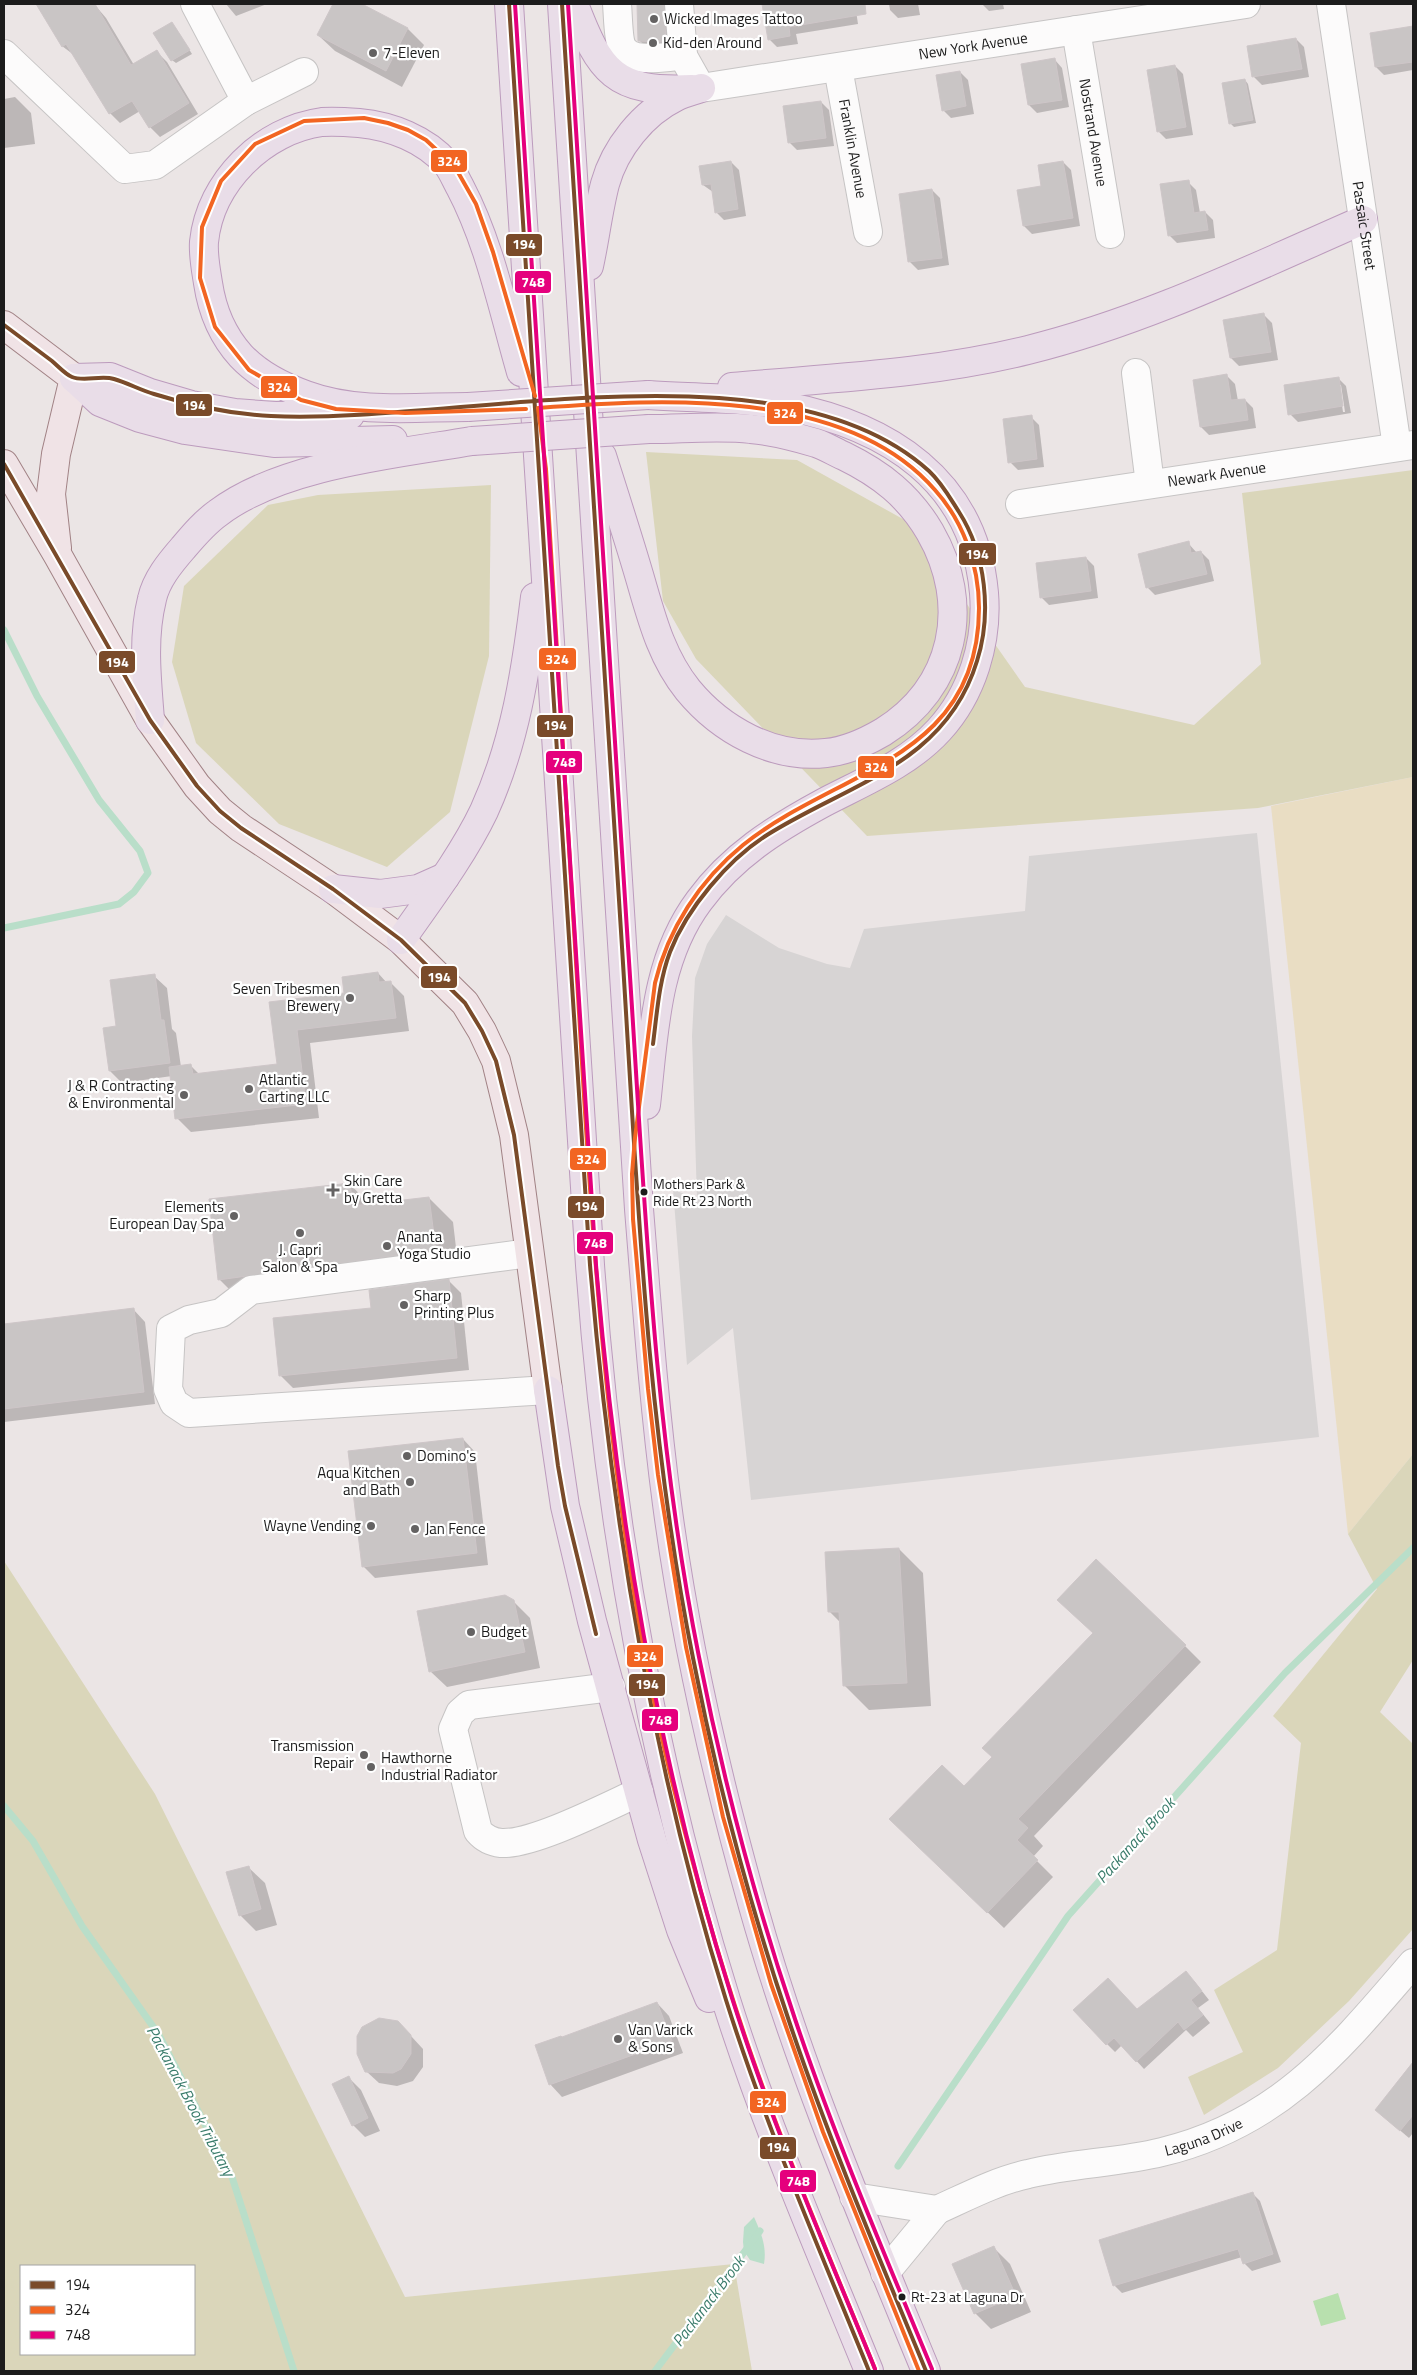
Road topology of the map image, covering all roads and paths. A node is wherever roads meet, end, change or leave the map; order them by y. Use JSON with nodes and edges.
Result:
{"nodes":[{"id":1,"x":195,"y":4,"type":"edge"},
{"id":2,"x":508,"y":4,"type":"edge"},
{"id":3,"x":562,"y":4,"type":"edge"},
{"id":4,"x":574,"y":4,"type":"edge"},
{"id":5,"x":616,"y":4,"type":"edge"},
{"id":6,"x":679,"y":4,"type":"edge"},
{"id":7,"x":1246,"y":4,"type":"edge"},
{"id":8,"x":1331,"y":4,"type":"edge"},
{"id":9,"x":1076,"y":30,"type":"junction"},
{"id":10,"x":4,"y":54,"type":"edge"},
{"id":11,"x":683,"y":56,"type":"junction"},
{"id":12,"x":838,"y":68,"type":"junction"},
{"id":13,"x":304,"y":72,"type":"dead end"},
{"id":14,"x":701,"y":88,"type":"junction"},
{"id":15,"x":246,"y":101,"type":"junction"},
{"id":16,"x":1363,"y":220,"type":"junction"},
{"id":17,"x":868,"y":232,"type":"dead end"},
{"id":18,"x":1110,"y":234,"type":"dead end"},
{"id":19,"x":582,"y":300,"type":"junction"},
{"id":20,"x":4,"y":326,"type":"edge"},
{"id":21,"x":1136,"y":373,"type":"dead end"},
{"id":22,"x":74,"y":378,"type":"junction"},
{"id":23,"x":648,"y":395,"type":"junction"},
{"id":24,"x":468,"y":407,"type":"junction"},
{"id":25,"x":589,"y":418,"type":"junction"},
{"id":26,"x":536,"y":422,"type":"junction"},
{"id":27,"x":472,"y":441,"type":"junction"},
{"id":28,"x":1405,"y":446,"type":"edge"},
{"id":29,"x":4,"y":464,"type":"edge"},
{"id":30,"x":1150,"y":484,"type":"junction"},
{"id":31,"x":1020,"y":504,"type":"dead end"},
{"id":32,"x":543,"y":534,"type":"junction"},
{"id":33,"x":58,"y":554,"type":"junction"},
{"id":34,"x":150,"y":720,"type":"junction"},
{"id":35,"x":445,"y":877,"type":"junction"},
{"id":36,"x":333,"y":889,"type":"junction"},
{"id":37,"x":401,"y":940,"type":"junction"},
{"id":38,"x":638,"y":1178,"type":"junction"},
{"id":39,"x":530,"y":1253,"type":"junction"},
{"id":40,"x":548,"y":1390,"type":"junction"},
{"id":41,"x":610,"y":1687,"type":"junction"},
{"id":42,"x":639,"y":1792,"type":"junction"},
{"id":43,"x":1413,"y":1963,"type":"edge"},
{"id":44,"x":754,"y":2082,"type":"junction"},
{"id":45,"x":854,"y":2197,"type":"junction"},
{"id":46,"x":936,"y":2210,"type":"junction"},
{"id":47,"x":885,"y":2273,"type":"junction"},
{"id":48,"x":869,"y":2371,"type":"edge"},
{"id":49,"x":926,"y":2371,"type":"edge"}],
"edges":[{"from":1,"to":15,"type":"street"},
{"from":2,"to":26,"type":"highway"},
{"from":3,"to":19,"type":"highway"},
{"from":4,"to":14,"type":"highway"},
{"from":5,"to":11,"type":"street"},
{"from":6,"to":11,"type":"street"},
{"from":7,"to":9,"type":"street","name":"New York Avenue"},
{"from":8,"to":16,"type":"street","name":"Passaic Street"},
{"from":9,"to":12,"type":"street","name":"New York Avenue"},
{"from":9,"to":18,"type":"street","name":"Nostrand Avenue"},
{"from":10,"to":15,"type":"street"},
{"from":11,"to":14,"type":"street"},
{"from":12,"to":14,"type":"street","name":"New York Avenue"},
{"from":12,"to":17,"type":"street","name":"Franklin Avenue"},
{"from":13,"to":15,"type":"street"},
{"from":14,"to":19,"type":"highway"},
{"from":16,"to":23,"type":"highway"},
{"from":16,"to":28,"type":"street","name":"Passaic Street"},
{"from":19,"to":25,"type":"highway"},
{"from":20,"to":22,"type":"main road"},
{"from":21,"to":30,"type":"street"},
{"from":22,"to":24,"type":"highway"},
{"from":22,"to":27,"type":"highway"},
{"from":22,"to":33,"type":"main road"},
{"from":23,"to":24,"type":"highway","bridge":true},
{"from":23,"to":38,"type":"highway"},
{"from":24,"to":26,"type":"highway"},
{"from":25,"to":27,"type":"highway","bridge":true},
{"from":25,"to":38,"type":"highway"},
{"from":26,"to":32,"type":"highway"},
{"from":27,"to":34,"type":"highway"},
{"from":28,"to":30,"type":"street","name":"Newark Avenue"},
{"from":29,"to":33,"type":"main road"},
{"from":30,"to":31,"type":"street","name":"Newark Avenue"},
{"from":32,"to":35,"type":"highway"},
{"from":32,"to":44,"type":"highway"},
{"from":33,"to":34,"type":"main road"},
{"from":34,"to":36,"type":"main road"},
{"from":35,"to":36,"type":"highway"},
{"from":35,"to":37,"type":"highway"},
{"from":36,"to":37,"type":"main road"},
{"from":37,"to":39,"type":"main road"},
{"from":38,"to":45,"type":"highway"},
{"from":39,"to":40,"type":"main road"},
{"from":39,"to":40,"type":"street"},
{"from":40,"to":41,"type":"highway"},
{"from":41,"to":42,"type":"highway"},
{"from":41,"to":42,"type":"street"},
{"from":42,"to":44,"type":"highway"},
{"from":43,"to":46,"type":"street","name":"Laguna Drive"},
{"from":44,"to":48,"type":"highway"},
{"from":45,"to":46,"type":"street"},
{"from":45,"to":47,"type":"highway"},
{"from":46,"to":47,"type":"street","name":"Laguna Drive"},
{"from":47,"to":49,"type":"highway"}]}
